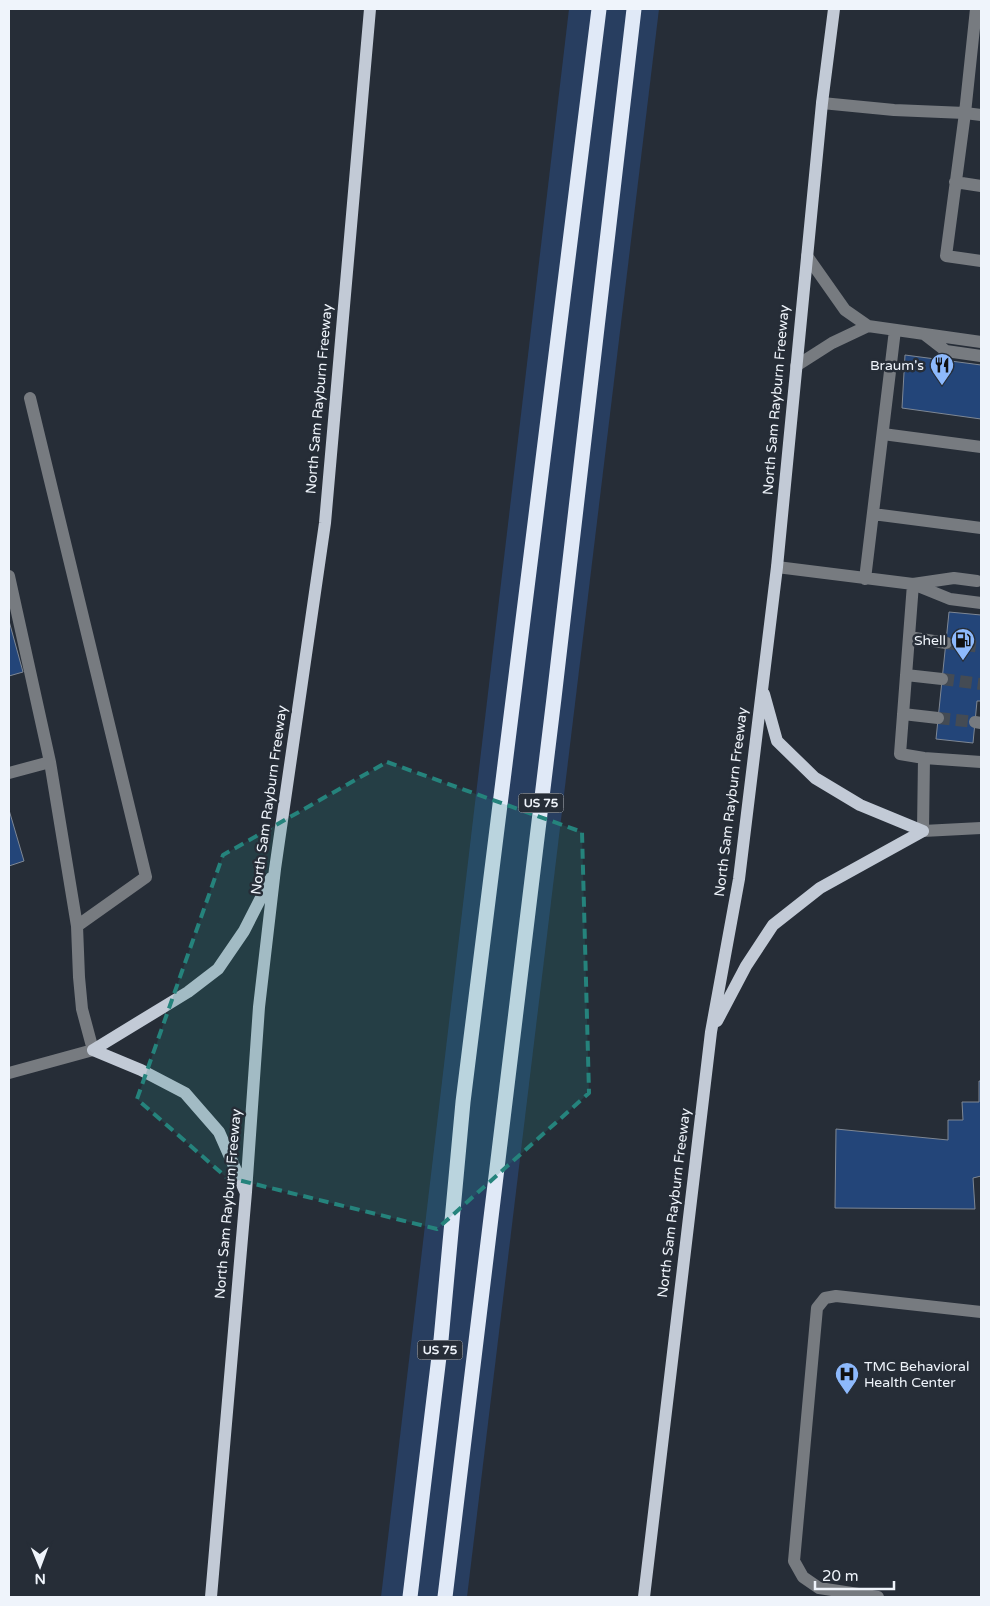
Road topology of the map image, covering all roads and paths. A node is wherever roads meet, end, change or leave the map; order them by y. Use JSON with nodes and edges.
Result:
{"nodes":[{"id":1,"x":370,"y":9,"type":"edge"},
{"id":2,"x":598,"y":9,"type":"edge"},
{"id":3,"x":634,"y":9,"type":"edge"},
{"id":4,"x":834,"y":9,"type":"edge"},
{"id":5,"x":976,"y":9,"type":"edge"},
{"id":6,"x":977,"y":33,"type":"edge"},
{"id":7,"x":822,"y":104,"type":"junction"},
{"id":8,"x":965,"y":113,"type":"junction"},
{"id":9,"x":981,"y":115,"type":"edge"},
{"id":10,"x":955,"y":182,"type":"junction"},
{"id":11,"x":981,"y":186,"type":"edge"},
{"id":12,"x":807,"y":256,"type":"junction"},
{"id":13,"x":981,"y":261,"type":"edge"},
{"id":14,"x":868,"y":326,"type":"junction"},
{"id":15,"x":896,"y":330,"type":"junction"},
{"id":16,"x":924,"y":334,"type":"junction"},
{"id":17,"x":981,"y":342,"type":"edge"},
{"id":18,"x":981,"y":356,"type":"edge"},
{"id":19,"x":796,"y":366,"type":"junction"},
{"id":20,"x":30,"y":398,"type":"dead end"},
{"id":21,"x":883,"y":434,"type":"junction"},
{"id":22,"x":981,"y":447,"type":"edge"},
{"id":23,"x":873,"y":514,"type":"junction"},
{"id":24,"x":981,"y":528,"type":"edge"},
{"id":25,"x":777,"y":568,"type":"junction"},
{"id":26,"x":9,"y":576,"type":"edge"},
{"id":27,"x":865,"y":578,"type":"junction"},
{"id":28,"x":977,"y":581,"type":"dead end"},
{"id":29,"x":913,"y":584,"type":"junction"},
{"id":30,"x":981,"y":603,"type":"edge"},
{"id":31,"x":909,"y":637,"type":"junction"},
{"id":32,"x":946,"y":643,"type":"tunnel mouth"},
{"id":33,"x":906,"y":675,"type":"junction"},
{"id":34,"x":942,"y":680,"type":"tunnel mouth"},
{"id":35,"x":762,"y":687,"type":"junction"},
{"id":36,"x":903,"y":714,"type":"junction"},
{"id":37,"x":938,"y":718,"type":"tunnel mouth"},
{"id":38,"x":924,"y":758,"type":"junction"},
{"id":39,"x":50,"y":762,"type":"junction"},
{"id":40,"x":981,"y":762,"type":"edge"},
{"id":41,"x":9,"y":773,"type":"edge"},
{"id":42,"x":981,"y":828,"type":"edge"},
{"id":43,"x":923,"y":831,"type":"junction"},
{"id":44,"x":276,"y":869,"type":"junction"},
{"id":45,"x":77,"y":926,"type":"junction"},
{"id":46,"x":711,"y":1032,"type":"junction"},
{"id":47,"x":93,"y":1050,"type":"junction"},
{"id":48,"x":9,"y":1073,"type":"edge"},
{"id":49,"x":246,"y":1192,"type":"junction"},
{"id":50,"x":981,"y":1312,"type":"edge"},
{"id":51,"x":211,"y":1597,"type":"edge"},
{"id":52,"x":410,"y":1597,"type":"edge"},
{"id":53,"x":444,"y":1597,"type":"edge"},
{"id":54,"x":644,"y":1597,"type":"edge"},
{"id":55,"x":878,"y":1597,"type":"edge"}],
"edges":[{"from":1,"to":44,"type":"main road","name":"North Sam Rayburn Freeway"},
{"from":2,"to":52,"type":"highway","number":"US 75"},
{"from":3,"to":53,"type":"highway","number":"US 75"},
{"from":4,"to":7,"type":"main road","name":"North Sam Rayburn Freeway"},
{"from":5,"to":6,"type":"street"},
{"from":6,"to":8,"type":"street"},
{"from":7,"to":8,"type":"street"},
{"from":7,"to":12,"type":"main road","name":"North Sam Rayburn Freeway"},
{"from":8,"to":9,"type":"street"},
{"from":8,"to":10,"type":"street"},
{"from":10,"to":11,"type":"street"},
{"from":10,"to":13,"type":"street"},
{"from":12,"to":14,"type":"street"},
{"from":12,"to":19,"type":"main road","name":"North Sam Rayburn Freeway"},
{"from":14,"to":15,"type":"street"},
{"from":14,"to":19,"type":"street"},
{"from":15,"to":16,"type":"street"},
{"from":15,"to":21,"type":"street"},
{"from":16,"to":17,"type":"street"},
{"from":16,"to":18,"type":"street"},
{"from":19,"to":25,"type":"main road","name":"North Sam Rayburn Freeway"},
{"from":20,"to":45,"type":"street"},
{"from":21,"to":22,"type":"street"},
{"from":21,"to":23,"type":"street"},
{"from":23,"to":24,"type":"street"},
{"from":23,"to":27,"type":"street"},
{"from":25,"to":27,"type":"street"},
{"from":25,"to":35,"type":"main road","name":"North Sam Rayburn Freeway"},
{"from":26,"to":39,"type":"street"},
{"from":27,"to":29,"type":"street"},
{"from":28,"to":29,"type":"street"},
{"from":29,"to":30,"type":"street"},
{"from":29,"to":31,"type":"street"},
{"from":31,"to":32,"type":"street"},
{"from":31,"to":33,"type":"street"},
{"from":33,"to":34,"type":"street"},
{"from":33,"to":36,"type":"street"},
{"from":35,"to":43,"type":"main road"},
{"from":35,"to":46,"type":"main road","name":"North Sam Rayburn Freeway"},
{"from":36,"to":37,"type":"street"},
{"from":36,"to":38,"type":"street"},
{"from":38,"to":40,"type":"street"},
{"from":38,"to":43,"type":"street"},
{"from":39,"to":41,"type":"street"},
{"from":39,"to":45,"type":"street"},
{"from":42,"to":43,"type":"street"},
{"from":43,"to":46,"type":"main road"},
{"from":44,"to":47,"type":"main road"},
{"from":44,"to":49,"type":"main road","name":"North Sam Rayburn Freeway"},
{"from":45,"to":47,"type":"street"},
{"from":46,"to":54,"type":"main road","name":"North Sam Rayburn Freeway"},
{"from":47,"to":48,"type":"street"},
{"from":47,"to":49,"type":"main road"},
{"from":49,"to":51,"type":"main road","name":"North Sam Rayburn Freeway"},
{"from":50,"to":55,"type":"street"}]}
